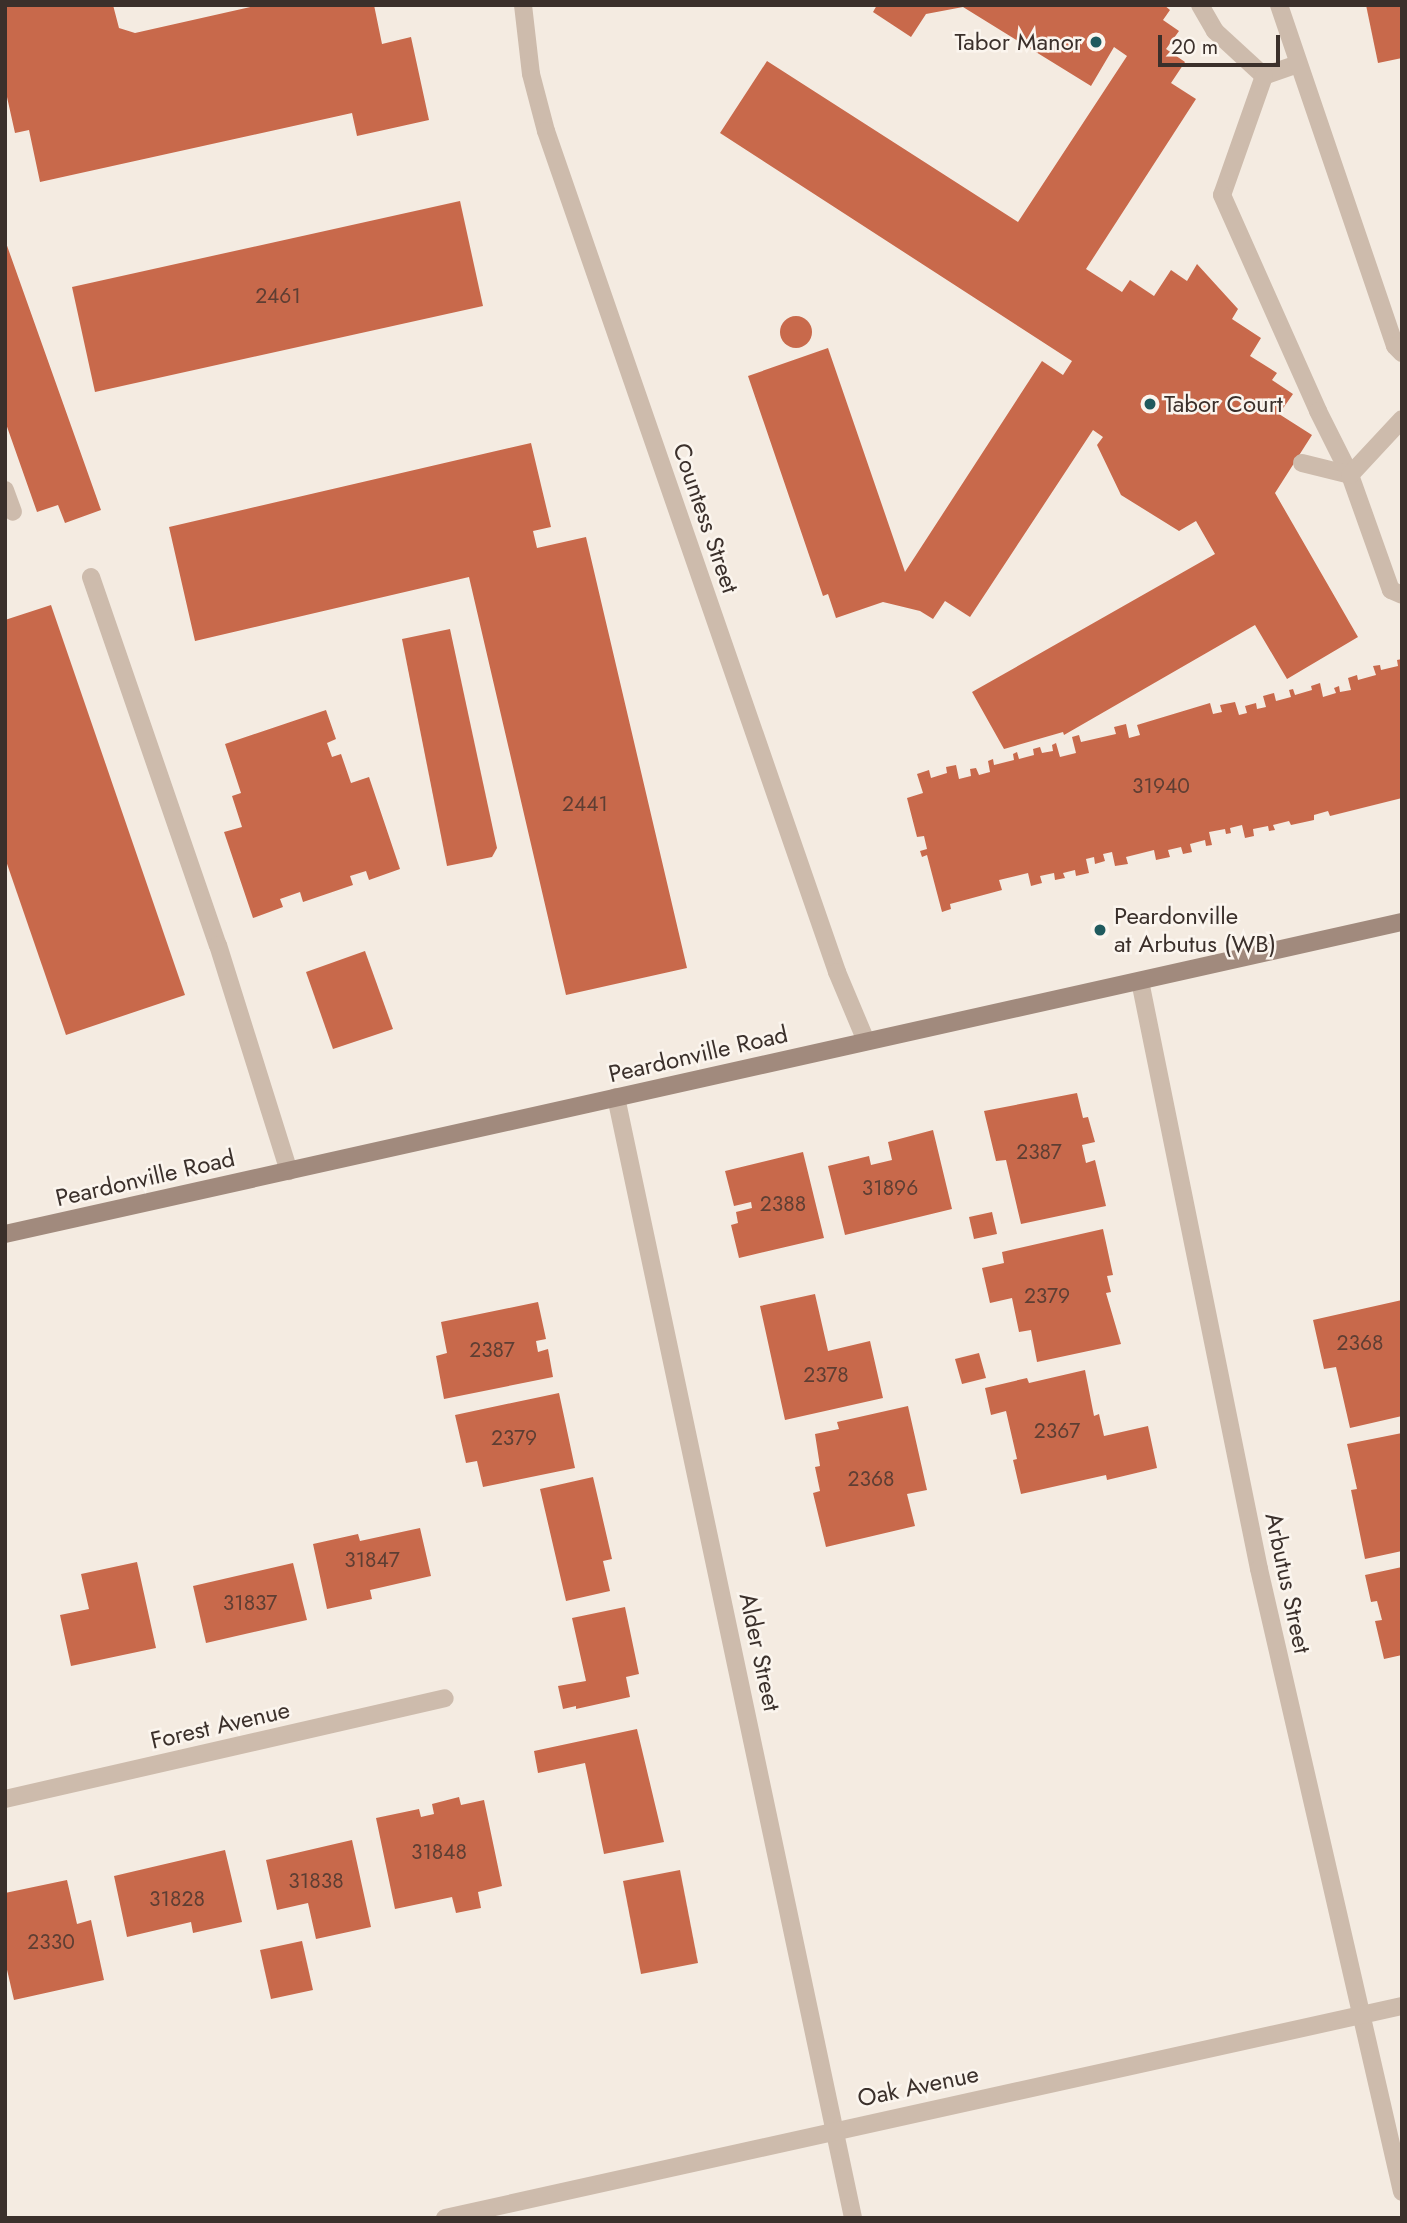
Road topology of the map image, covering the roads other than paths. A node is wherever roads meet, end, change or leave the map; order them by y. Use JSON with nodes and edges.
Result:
{"nodes":[{"id":1,"x":523,"y":5,"type":"edge"},
{"id":2,"x":1199,"y":5,"type":"edge"},
{"id":3,"x":1279,"y":5,"type":"edge"},
{"id":4,"x":1298,"y":64,"type":"junction"},
{"id":5,"x":1264,"y":76,"type":"junction"},
{"id":6,"x":1402,"y":353,"type":"edge"},
{"id":7,"x":1402,"y":419,"type":"edge"},
{"id":8,"x":1302,"y":463,"type":"dead end"},
{"id":9,"x":1350,"y":475,"type":"junction"},
{"id":10,"x":5,"y":490,"type":"edge"},
{"id":11,"x":13,"y":512,"type":"dead end"},
{"id":12,"x":91,"y":577,"type":"dead end"},
{"id":13,"x":1402,"y":595,"type":"edge"},
{"id":14,"x":1402,"y":922,"type":"edge"},
{"id":15,"x":1140,"y":981,"type":"junction"},
{"id":16,"x":866,"y":1041,"type":"junction"},
{"id":17,"x":616,"y":1097,"type":"junction"},
{"id":18,"x":289,"y":1171,"type":"junction"},
{"id":19,"x":5,"y":1234,"type":"edge"},
{"id":20,"x":445,"y":1698,"type":"dead end"},
{"id":21,"x":5,"y":1799,"type":"edge"},
{"id":22,"x":1402,"y":2006,"type":"edge"},
{"id":23,"x":1363,"y":2014,"type":"junction"},
{"id":24,"x":835,"y":2129,"type":"junction"},
{"id":25,"x":1402,"y":2192,"type":"edge"},
{"id":26,"x":445,"y":2218,"type":"edge"},
{"id":27,"x":853,"y":2218,"type":"edge"}],
"edges":[{"from":1,"to":16,"type":"street","name":"Countess Street"},
{"from":2,"to":5,"type":"street"},
{"from":3,"to":4,"type":"street"},
{"from":4,"to":5,"type":"street"},
{"from":4,"to":6,"type":"street"},
{"from":5,"to":9,"type":"street"},
{"from":7,"to":9,"type":"street"},
{"from":8,"to":9,"type":"street"},
{"from":9,"to":13,"type":"street"},
{"from":10,"to":11,"type":"street"},
{"from":12,"to":18,"type":"street"},
{"from":14,"to":15,"type":"main road","name":"Peardonville Road"},
{"from":15,"to":16,"type":"main road","name":"Peardonville Road"},
{"from":15,"to":23,"type":"street","name":"Arbutus Street"},
{"from":16,"to":17,"type":"main road","name":"Peardonville Road"},
{"from":17,"to":18,"type":"main road","name":"Peardonville Road"},
{"from":17,"to":24,"type":"street","name":"Alder Street"},
{"from":18,"to":19,"type":"main road","name":"Peardonville Road"},
{"from":20,"to":21,"type":"street","name":"Forest Avenue"},
{"from":22,"to":23,"type":"street","name":"Oak Avenue"},
{"from":23,"to":24,"type":"street","name":"Oak Avenue"},
{"from":23,"to":25,"type":"street","name":"Arbutus Street"},
{"from":24,"to":26,"type":"street","name":"Oak Avenue"},
{"from":24,"to":27,"type":"street","name":"Alder Street"}]}
